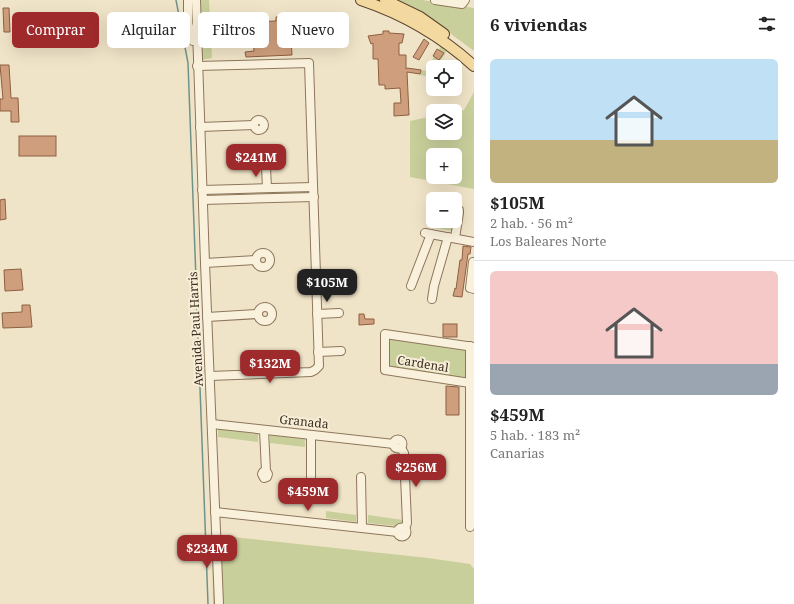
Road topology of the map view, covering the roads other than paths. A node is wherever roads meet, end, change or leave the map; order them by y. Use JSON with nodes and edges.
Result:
{"nodes":[{"id":1,"x":188,"y":0,"type":"edge"},
{"id":2,"x":196,"y":0,"type":"edge"},
{"id":3,"x":361,"y":0,"type":"edge"},
{"id":4,"x":385,"y":0,"type":"edge"},
{"id":5,"x":435,"y":0,"type":"edge"},
{"id":6,"x":465,"y":0,"type":"edge"},
{"id":7,"x":197,"y":53,"type":"junction"},
{"id":8,"x":474,"y":58,"type":"edge"},
{"id":9,"x":197,"y":66,"type":"junction"},
{"id":10,"x":474,"y":66,"type":"edge"},
{"id":11,"x":254,"y":125,"type":"dead end"},
{"id":12,"x":200,"y":127,"type":"junction"},
{"id":13,"x":266,"y":167,"type":"dead end"},
{"id":14,"x":313,"y":186,"type":"junction"},
{"id":15,"x":267,"y":188,"type":"junction"},
{"id":16,"x":202,"y":190,"type":"junction"},
{"id":17,"x":314,"y":197,"type":"junction"},
{"id":18,"x":203,"y":200,"type":"junction"},
{"id":19,"x":455,"y":228,"type":"edge"},
{"id":20,"x":452,"y":237,"type":"junction"},
{"id":21,"x":474,"y":242,"type":"edge"},
{"id":22,"x":256,"y":260,"type":"dead end"},
{"id":23,"x":473,"y":262,"type":"dead end"},
{"id":24,"x":204,"y":263,"type":"junction"},
{"id":25,"x":410,"y":286,"type":"dead end"},
{"id":26,"x":474,"y":289,"type":"edge"},
{"id":27,"x":432,"y":298,"type":"dead end"},
{"id":28,"x":339,"y":313,"type":"dead end"},
{"id":29,"x":258,"y":314,"type":"dead end"},
{"id":30,"x":317,"y":314,"type":"junction"},
{"id":31,"x":208,"y":317,"type":"junction"},
{"id":32,"x":472,"y":347,"type":"edge"},
{"id":33,"x":340,"y":351,"type":"dead end"},
{"id":34,"x":318,"y":352,"type":"junction"},
{"id":35,"x":210,"y":376,"type":"junction"},
{"id":36,"x":470,"y":383,"type":"junction"},
{"id":37,"x":472,"y":423,"type":"edge"},
{"id":38,"x":212,"y":424,"type":"junction"},
{"id":39,"x":264,"y":430,"type":"junction"},
{"id":40,"x":311,"y":435,"type":"junction"},
{"id":41,"x":266,"y":471,"type":"dead end"},
{"id":42,"x":361,"y":477,"type":"dead end"},
{"id":43,"x":311,"y":485,"type":"dead end"},
{"id":44,"x":215,"y":512,"type":"junction"},
{"id":45,"x":470,"y":527,"type":"dead end"},
{"id":46,"x":362,"y":528,"type":"junction"},
{"id":47,"x":219,"y":604,"type":"edge"}],
"edges":[{"from":1,"to":7,"type":"street","name":"Avenida Paul Harris"},
{"from":2,"to":7,"type":"street","name":"Avenida Paul Harris"},
{"from":3,"to":10,"type":"main road"},
{"from":4,"to":8,"type":"main road"},
{"from":5,"to":6,"type":"street"},
{"from":7,"to":9,"type":"street","name":"Avenida Paul Harris"},
{"from":9,"to":12,"type":"street","name":"Avenida Paul Harris"},
{"from":9,"to":14,"type":"street"},
{"from":11,"to":12,"type":"street"},
{"from":12,"to":16,"type":"street","name":"Avenida Paul Harris"},
{"from":13,"to":15,"type":"street"},
{"from":14,"to":15,"type":"street"},
{"from":14,"to":17,"type":"street"},
{"from":15,"to":16,"type":"street"},
{"from":16,"to":18,"type":"street","name":"Avenida Paul Harris"},
{"from":17,"to":18,"type":"street"},
{"from":17,"to":30,"type":"street"},
{"from":18,"to":24,"type":"street","name":"Avenida Paul Harris"},
{"from":19,"to":20,"type":"street"},
{"from":20,"to":21,"type":"street"},
{"from":20,"to":25,"type":"street"},
{"from":20,"to":27,"type":"street"},
{"from":22,"to":24,"type":"street"},
{"from":23,"to":26,"type":"street"},
{"from":24,"to":31,"type":"street","name":"Avenida Paul Harris"},
{"from":28,"to":30,"type":"street"},
{"from":29,"to":31,"type":"street"},
{"from":30,"to":34,"type":"street"},
{"from":31,"to":35,"type":"street","name":"Avenida Paul Harris"},
{"from":32,"to":36,"type":"street"},
{"from":32,"to":36,"type":"street","name":"Cardenal"},
{"from":33,"to":34,"type":"street"},
{"from":34,"to":35,"type":"street"},
{"from":35,"to":38,"type":"street","name":"Avenida Paul Harris"},
{"from":36,"to":37,"type":"street"},
{"from":37,"to":45,"type":"street"},
{"from":38,"to":39,"type":"street","name":"Granada"},
{"from":38,"to":44,"type":"street","name":"Avenida Paul Harris"},
{"from":39,"to":40,"type":"street","name":"Granada"},
{"from":39,"to":41,"type":"street"},
{"from":40,"to":43,"type":"street"},
{"from":40,"to":46,"type":"street","name":"Granada"},
{"from":42,"to":46,"type":"street"},
{"from":44,"to":46,"type":"street"},
{"from":44,"to":47,"type":"street","name":"Avenida Paul Harris"}]}
